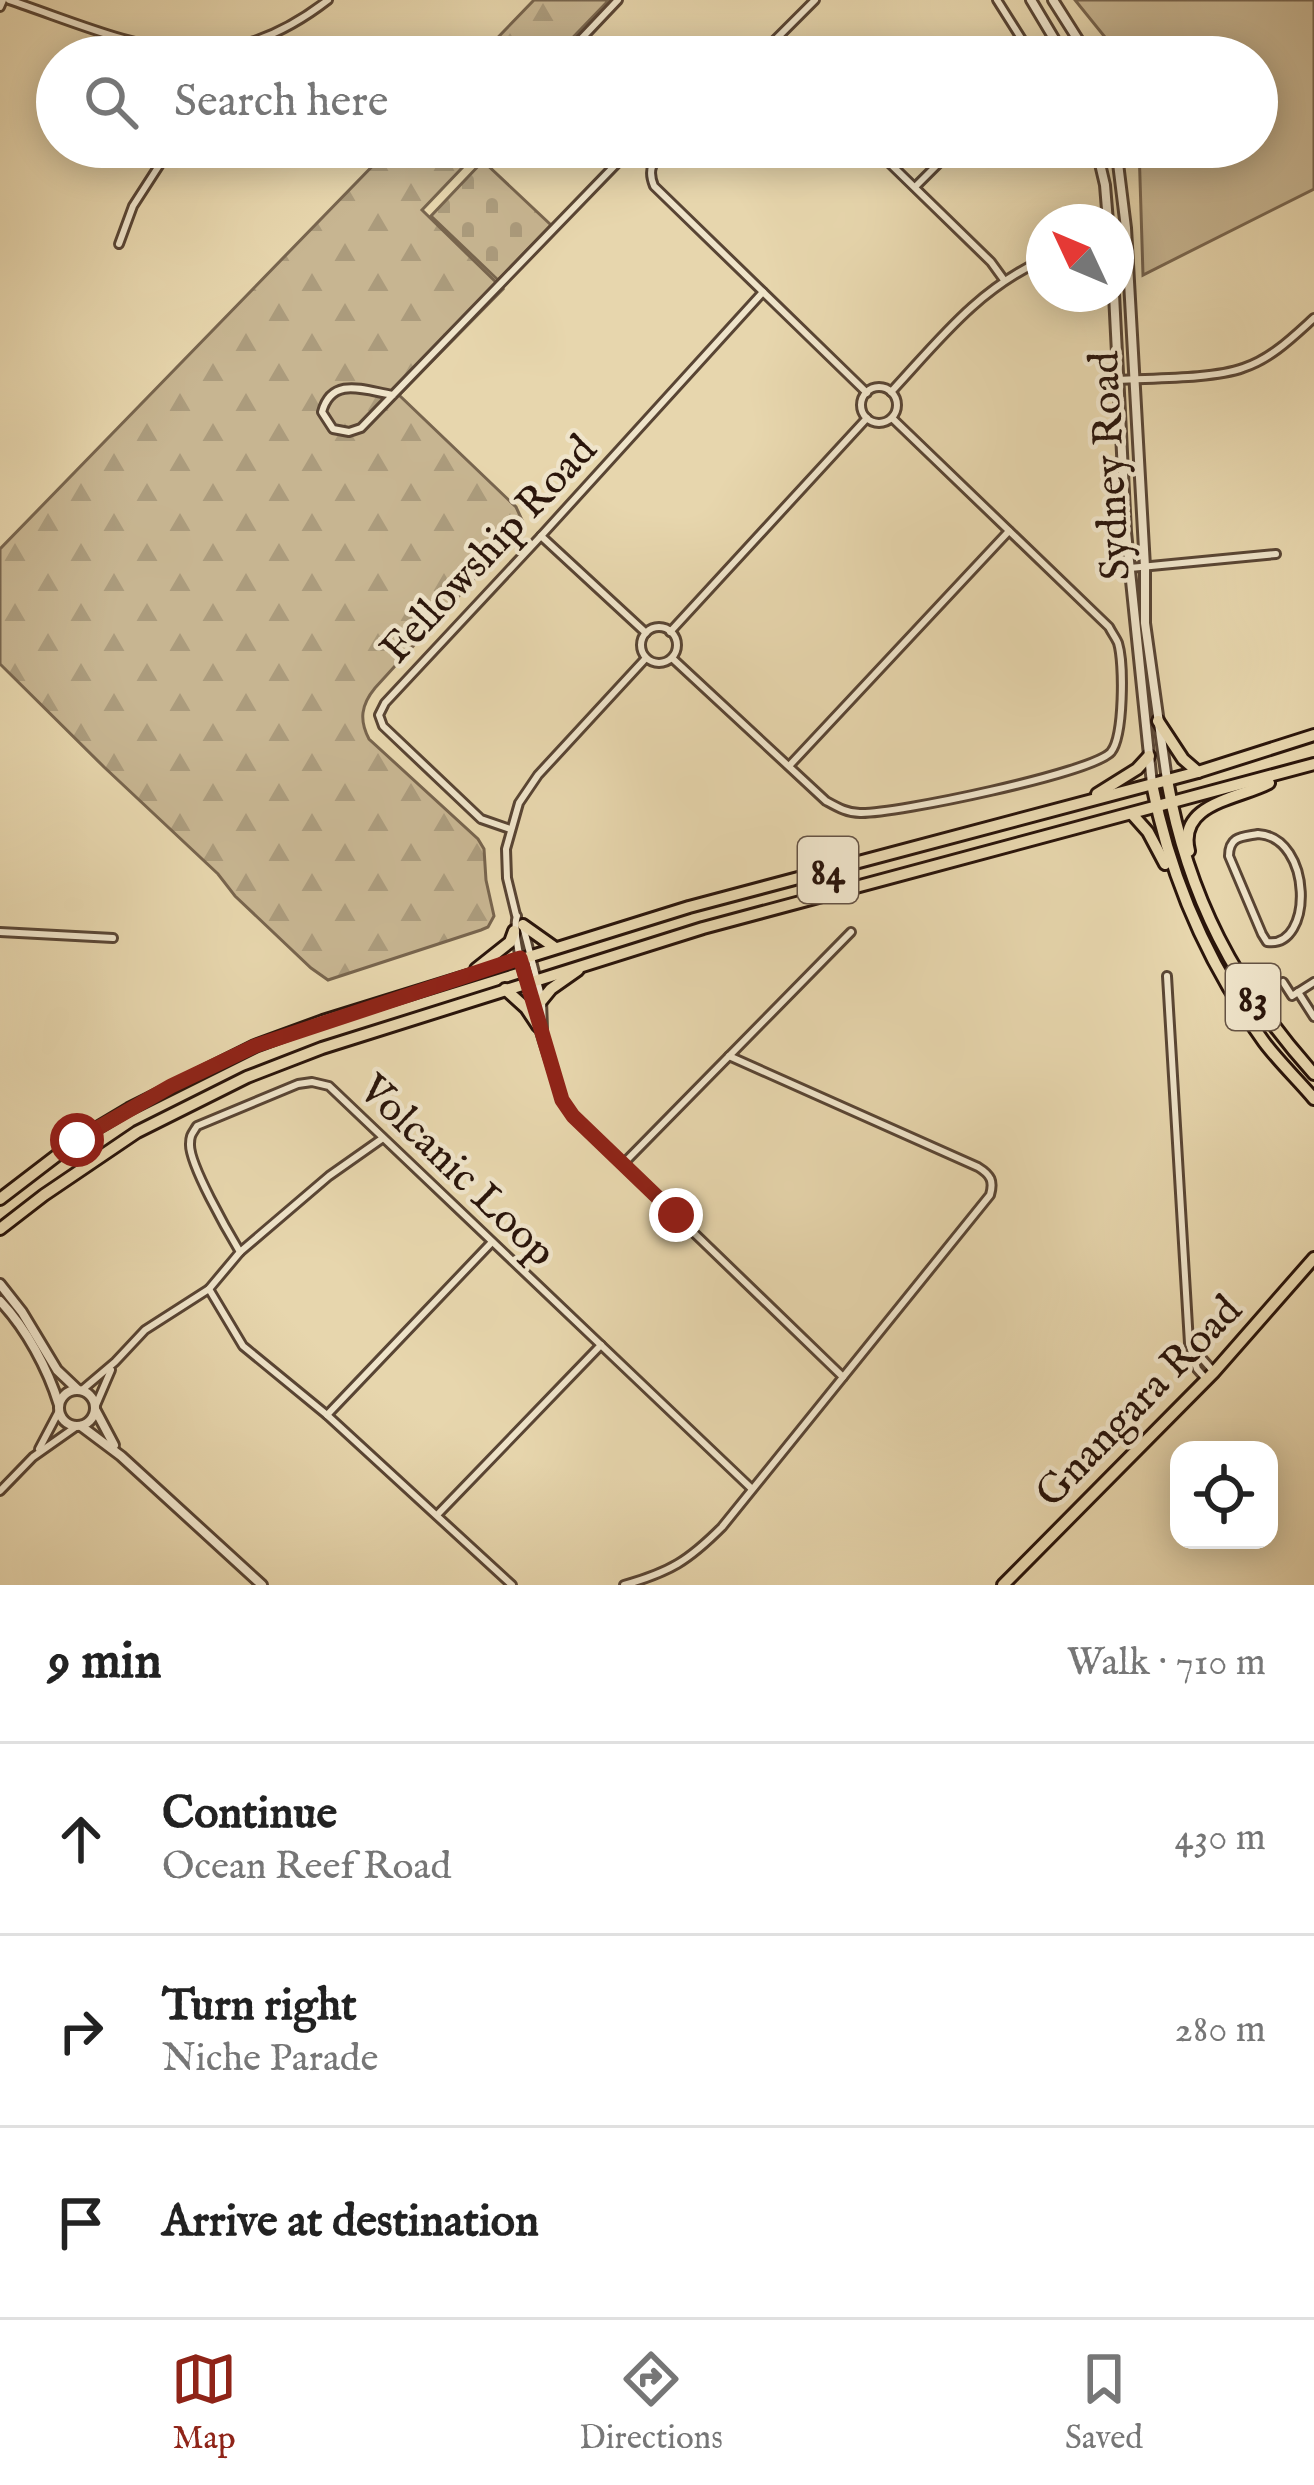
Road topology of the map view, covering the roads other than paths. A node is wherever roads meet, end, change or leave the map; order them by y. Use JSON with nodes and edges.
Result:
{"nodes":[{"id":1,"x":328,"y":0,"type":"edge"},
{"id":2,"x":618,"y":0,"type":"edge"},
{"id":3,"x":815,"y":0,"type":"edge"},
{"id":4,"x":997,"y":0,"type":"edge"},
{"id":5,"x":1030,"y":0,"type":"edge"},
{"id":6,"x":1054,"y":0,"type":"edge"},
{"id":7,"x":4,"y":2,"type":"edge"},
{"id":8,"x":112,"y":36,"type":"edge"},
{"id":9,"x":270,"y":36,"type":"edge"},
{"id":10,"x":584,"y":36,"type":"edge"},
{"id":11,"x":779,"y":36,"type":"edge"},
{"id":12,"x":1020,"y":36,"type":"edge"},
{"id":13,"x":1052,"y":36,"type":"edge"},
{"id":14,"x":1076,"y":36,"type":"edge"},
{"id":15,"x":158,"y":168,"type":"edge"},
{"id":16,"x":612,"y":168,"type":"edge"},
{"id":17,"x":651,"y":168,"type":"edge"},
{"id":18,"x":895,"y":168,"type":"edge"},
{"id":19,"x":935,"y":168,"type":"edge"},
{"id":20,"x":1102,"y":168,"type":"edge"},
{"id":21,"x":1117,"y":168,"type":"edge"},
{"id":22,"x":915,"y":188,"type":"junction"},
{"id":23,"x":1107,"y":204,"type":"edge"},
{"id":24,"x":1119,"y":204,"type":"edge"},
{"id":25,"x":119,"y":244,"type":"dead end"},
{"id":26,"x":1026,"y":268,"type":"edge"},
{"id":27,"x":1004,"y":280,"type":"junction"},
{"id":28,"x":763,"y":292,"type":"junction"},
{"id":29,"x":1115,"y":312,"type":"edge"},
{"id":30,"x":1127,"y":312,"type":"edge"},
{"id":31,"x":1314,"y":318,"type":"edge"},
{"id":32,"x":1133,"y":379,"type":"junction"},
{"id":33,"x":1118,"y":380,"type":"junction"},
{"id":34,"x":891,"y":392,"type":"junction"},
{"id":35,"x":867,"y":393,"type":"junction"},
{"id":36,"x":393,"y":395,"type":"junction"},
{"id":37,"x":867,"y":418,"type":"junction"},
{"id":38,"x":892,"y":418,"type":"junction"},
{"id":39,"x":1009,"y":531,"type":"junction"},
{"id":40,"x":541,"y":536,"type":"junction"},
{"id":41,"x":1276,"y":554,"type":"dead end"},
{"id":42,"x":1129,"y":568,"type":"junction"},
{"id":43,"x":1145,"y":568,"type":"junction"},
{"id":44,"x":670,"y":632,"type":"junction"},
{"id":45,"x":646,"y":633,"type":"junction"},
{"id":46,"x":646,"y":658,"type":"junction"},
{"id":47,"x":672,"y":658,"type":"junction"},
{"id":48,"x":1158,"y":722,"type":"junction"},
{"id":49,"x":1314,"y":735,"type":"edge"},
{"id":50,"x":1149,"y":756,"type":"junction"},
{"id":51,"x":1314,"y":764,"type":"edge"},
{"id":52,"x":789,"y":766,"type":"junction"},
{"id":53,"x":1198,"y":772,"type":"junction"},
{"id":54,"x":1288,"y":772,"type":"junction"},
{"id":55,"x":1167,"y":780,"type":"junction"},
{"id":56,"x":1152,"y":784,"type":"junction"},
{"id":57,"x":1084,"y":802,"type":"junction"},
{"id":58,"x":1171,"y":803,"type":"junction"},
{"id":59,"x":1156,"y":808,"type":"junction"},
{"id":60,"x":1132,"y":814,"type":"junction"},
{"id":61,"x":510,"y":829,"type":"junction"},
{"id":62,"x":1177,"y":881,"type":"junction"},
{"id":63,"x":1304,"y":891,"type":"junction"},
{"id":64,"x":1314,"y":892,"type":"edge"},
{"id":65,"x":1206,"y":911,"type":"junction"},
{"id":66,"x":518,"y":924,"type":"junction"},
{"id":67,"x":0,"y":932,"type":"edge"},
{"id":68,"x":851,"y":932,"type":"dead end"},
{"id":69,"x":113,"y":938,"type":"dead end"},
{"id":70,"x":554,"y":947,"type":"junction"},
{"id":71,"x":525,"y":956,"type":"junction"},
{"id":72,"x":586,"y":964,"type":"junction"},
{"id":73,"x":469,"y":975,"type":"junction"},
{"id":74,"x":1167,"y":976,"type":"dead end"},
{"id":75,"x":532,"y":981,"type":"junction"},
{"id":76,"x":1283,"y":982,"type":"dead end"},
{"id":77,"x":1314,"y":982,"type":"edge"},
{"id":78,"x":505,"y":989,"type":"junction"},
{"id":79,"x":1298,"y":992,"type":"junction"},
{"id":80,"x":542,"y":1000,"type":"junction"},
{"id":81,"x":1314,"y":1018,"type":"edge"},
{"id":82,"x":541,"y":1031,"type":"junction"},
{"id":83,"x":729,"y":1056,"type":"junction"},
{"id":84,"x":1314,"y":1074,"type":"edge"},
{"id":85,"x":1314,"y":1099,"type":"edge"},
{"id":86,"x":383,"y":1138,"type":"junction"},
{"id":87,"x":623,"y":1164,"type":"junction"},
{"id":88,"x":0,"y":1199,"type":"edge"},
{"id":89,"x":30,"y":1206,"type":"junction"},
{"id":90,"x":0,"y":1229,"type":"edge"},
{"id":91,"x":492,"y":1241,"type":"junction"},
{"id":92,"x":0,"y":1243,"type":"edge"},
{"id":93,"x":240,"y":1252,"type":"junction"},
{"id":94,"x":1314,"y":1258,"type":"edge"},
{"id":95,"x":0,"y":1283,"type":"edge"},
{"id":96,"x":209,"y":1289,"type":"junction"},
{"id":97,"x":0,"y":1301,"type":"edge"},
{"id":98,"x":601,"y":1346,"type":"junction"},
{"id":99,"x":115,"y":1362,"type":"junction"},
{"id":100,"x":1210,"y":1376,"type":"junction"},
{"id":101,"x":843,"y":1377,"type":"junction"},
{"id":102,"x":80,"y":1390,"type":"junction"},
{"id":103,"x":59,"y":1408,"type":"junction"},
{"id":104,"x":96,"y":1408,"type":"junction"},
{"id":105,"x":327,"y":1414,"type":"junction"},
{"id":106,"x":79,"y":1426,"type":"junction"},
{"id":107,"x":121,"y":1456,"type":"junction"},
{"id":108,"x":33,"y":1457,"type":"junction"},
{"id":109,"x":752,"y":1489,"type":"junction"},
{"id":110,"x":0,"y":1491,"type":"edge"},
{"id":111,"x":436,"y":1515,"type":"junction"},
{"id":112,"x":262,"y":1585,"type":"edge"},
{"id":113,"x":512,"y":1585,"type":"edge"},
{"id":114,"x":624,"y":1585,"type":"edge"},
{"id":115,"x":1004,"y":1585,"type":"edge"}],
"edges":[{"from":1,"to":9,"type":"street"},
{"from":2,"to":10,"type":"street"},
{"from":3,"to":11,"type":"street"},
{"from":4,"to":12,"type":"street"},
{"from":5,"to":13,"type":"street"},
{"from":6,"to":14,"type":"street"},
{"from":7,"to":8,"type":"street"},
{"from":15,"to":25,"type":"street"},
{"from":16,"to":36,"type":"street"},
{"from":17,"to":28,"type":"street"},
{"from":18,"to":22,"type":"street"},
{"from":19,"to":22,"type":"street"},
{"from":20,"to":23,"type":"street"},
{"from":21,"to":24,"type":"street","name":"Sydney Road"},
{"from":22,"to":27,"type":"street"},
{"from":26,"to":27,"type":"street"},
{"from":27,"to":34,"type":"street"},
{"from":28,"to":35,"type":"street"},
{"from":28,"to":40,"type":"street","name":"Fellowship Road"},
{"from":29,"to":33,"type":"street","name":"Sydney Road"},
{"from":30,"to":32,"type":"street","name":"Sydney Road"},
{"from":31,"to":32,"type":"street"},
{"from":32,"to":33,"type":"street"},
{"from":32,"to":43,"type":"street","name":"Sydney Road"},
{"from":33,"to":42,"type":"street","name":"Sydney Road"},
{"from":34,"to":35,"type":"street"},
{"from":34,"to":38,"type":"street"},
{"from":35,"to":37,"type":"street"},
{"from":36,"to":36,"type":"street"},
{"from":37,"to":38,"type":"street"},
{"from":37,"to":44,"type":"street"},
{"from":38,"to":39,"type":"street"},
{"from":39,"to":52,"type":"street"},
{"from":39,"to":52,"type":"street"},
{"from":40,"to":45,"type":"street"},
{"from":40,"to":61,"type":"street","name":"Fellowship Road"},
{"from":41,"to":43,"type":"street"},
{"from":42,"to":43,"type":"street"},
{"from":42,"to":50,"type":"street","name":"Sydney Road"},
{"from":43,"to":48,"type":"street","name":"Sydney Road"},
{"from":44,"to":45,"type":"street"},
{"from":44,"to":47,"type":"street"},
{"from":45,"to":46,"type":"street"},
{"from":46,"to":47,"type":"street"},
{"from":46,"to":61,"type":"street"},
{"from":47,"to":52,"type":"street"},
{"from":48,"to":53,"type":"main road"},
{"from":48,"to":55,"type":"street","name":"Sydney Road"},
{"from":49,"to":53,"type":"main road"},
{"from":50,"to":56,"type":"street","name":"Sydney Road"},
{"from":50,"to":57,"type":"main road"},
{"from":51,"to":54,"type":"main road","number":"83"},
{"from":53,"to":55,"type":"main road"},
{"from":54,"to":58,"type":"main road","number":"84"},
{"from":54,"to":65,"type":"main road","number":"83"},
{"from":55,"to":56,"type":"main road"},
{"from":55,"to":58,"type":"main road"},
{"from":56,"to":57,"type":"main road","number":"84"},
{"from":56,"to":59,"type":"main road","number":"83"},
{"from":57,"to":70,"type":"main road","number":"84"},
{"from":58,"to":59,"type":"main road","number":"84"},
{"from":58,"to":65,"type":"main road","number":"83"},
{"from":59,"to":60,"type":"main road","number":"84"},
{"from":59,"to":62,"type":"main road","number":"83"},
{"from":60,"to":62,"type":"main road"},
{"from":60,"to":72,"type":"main road","number":"84"},
{"from":61,"to":66,"type":"street"},
{"from":62,"to":85,"type":"main road","number":"83"},
{"from":63,"to":63,"type":"street"},
{"from":63,"to":64,"type":"street"},
{"from":65,"to":84,"type":"main road","number":"83"},
{"from":66,"to":70,"type":"main road"},
{"from":66,"to":71,"type":"street"},
{"from":66,"to":73,"type":"main road"},
{"from":67,"to":69,"type":"street"},
{"from":68,"to":83,"type":"street"},
{"from":70,"to":71,"type":"main road","number":"84"},
{"from":71,"to":73,"type":"main road","number":"84"},
{"from":71,"to":75,"type":"street"},
{"from":72,"to":75,"type":"main road","number":"84"},
{"from":72,"to":80,"type":"main road"},
{"from":73,"to":88,"type":"main road","number":"84"},
{"from":74,"to":100,"type":"street"},
{"from":75,"to":78,"type":"main road","number":"84"},
{"from":75,"to":80,"type":"street"},
{"from":75,"to":82,"type":"street"},
{"from":76,"to":79,"type":"street"},
{"from":77,"to":79,"type":"street"},
{"from":78,"to":82,"type":"main road"},
{"from":78,"to":89,"type":"main road","number":"84"},
{"from":79,"to":81,"type":"street"},
{"from":80,"to":82,"type":"street"},
{"from":82,"to":87,"type":"street"},
{"from":83,"to":87,"type":"street"},
{"from":83,"to":101,"type":"street"},
{"from":86,"to":91,"type":"street","name":"Volcanic Loop"},
{"from":86,"to":93,"type":"street"},
{"from":86,"to":93,"type":"street","name":"Volcanic Loop"},
{"from":87,"to":101,"type":"street"},
{"from":89,"to":90,"type":"main road","number":"84"},
{"from":89,"to":92,"type":"main road"},
{"from":91,"to":98,"type":"street","name":"Volcanic Loop"},
{"from":91,"to":105,"type":"street"},
{"from":93,"to":96,"type":"street"},
{"from":94,"to":100,"type":"main road","name":"Gnangara Road"},
{"from":95,"to":102,"type":"street"},
{"from":96,"to":99,"type":"street"},
{"from":96,"to":105,"type":"street"},
{"from":97,"to":103,"type":"street"},
{"from":98,"to":109,"type":"street","name":"Volcanic Loop"},
{"from":98,"to":111,"type":"street"},
{"from":99,"to":102,"type":"street"},
{"from":99,"to":104,"type":"street"},
{"from":100,"to":115,"type":"main road","name":"Gnangara Road"},
{"from":101,"to":109,"type":"street"},
{"from":102,"to":103,"type":"street"},
{"from":102,"to":104,"type":"street"},
{"from":103,"to":106,"type":"street"},
{"from":103,"to":108,"type":"street"},
{"from":104,"to":106,"type":"street"},
{"from":104,"to":107,"type":"street"},
{"from":105,"to":111,"type":"street"},
{"from":106,"to":107,"type":"street"},
{"from":106,"to":108,"type":"street"},
{"from":107,"to":112,"type":"street"},
{"from":108,"to":110,"type":"street"},
{"from":109,"to":114,"type":"street"},
{"from":111,"to":113,"type":"street"}]}
